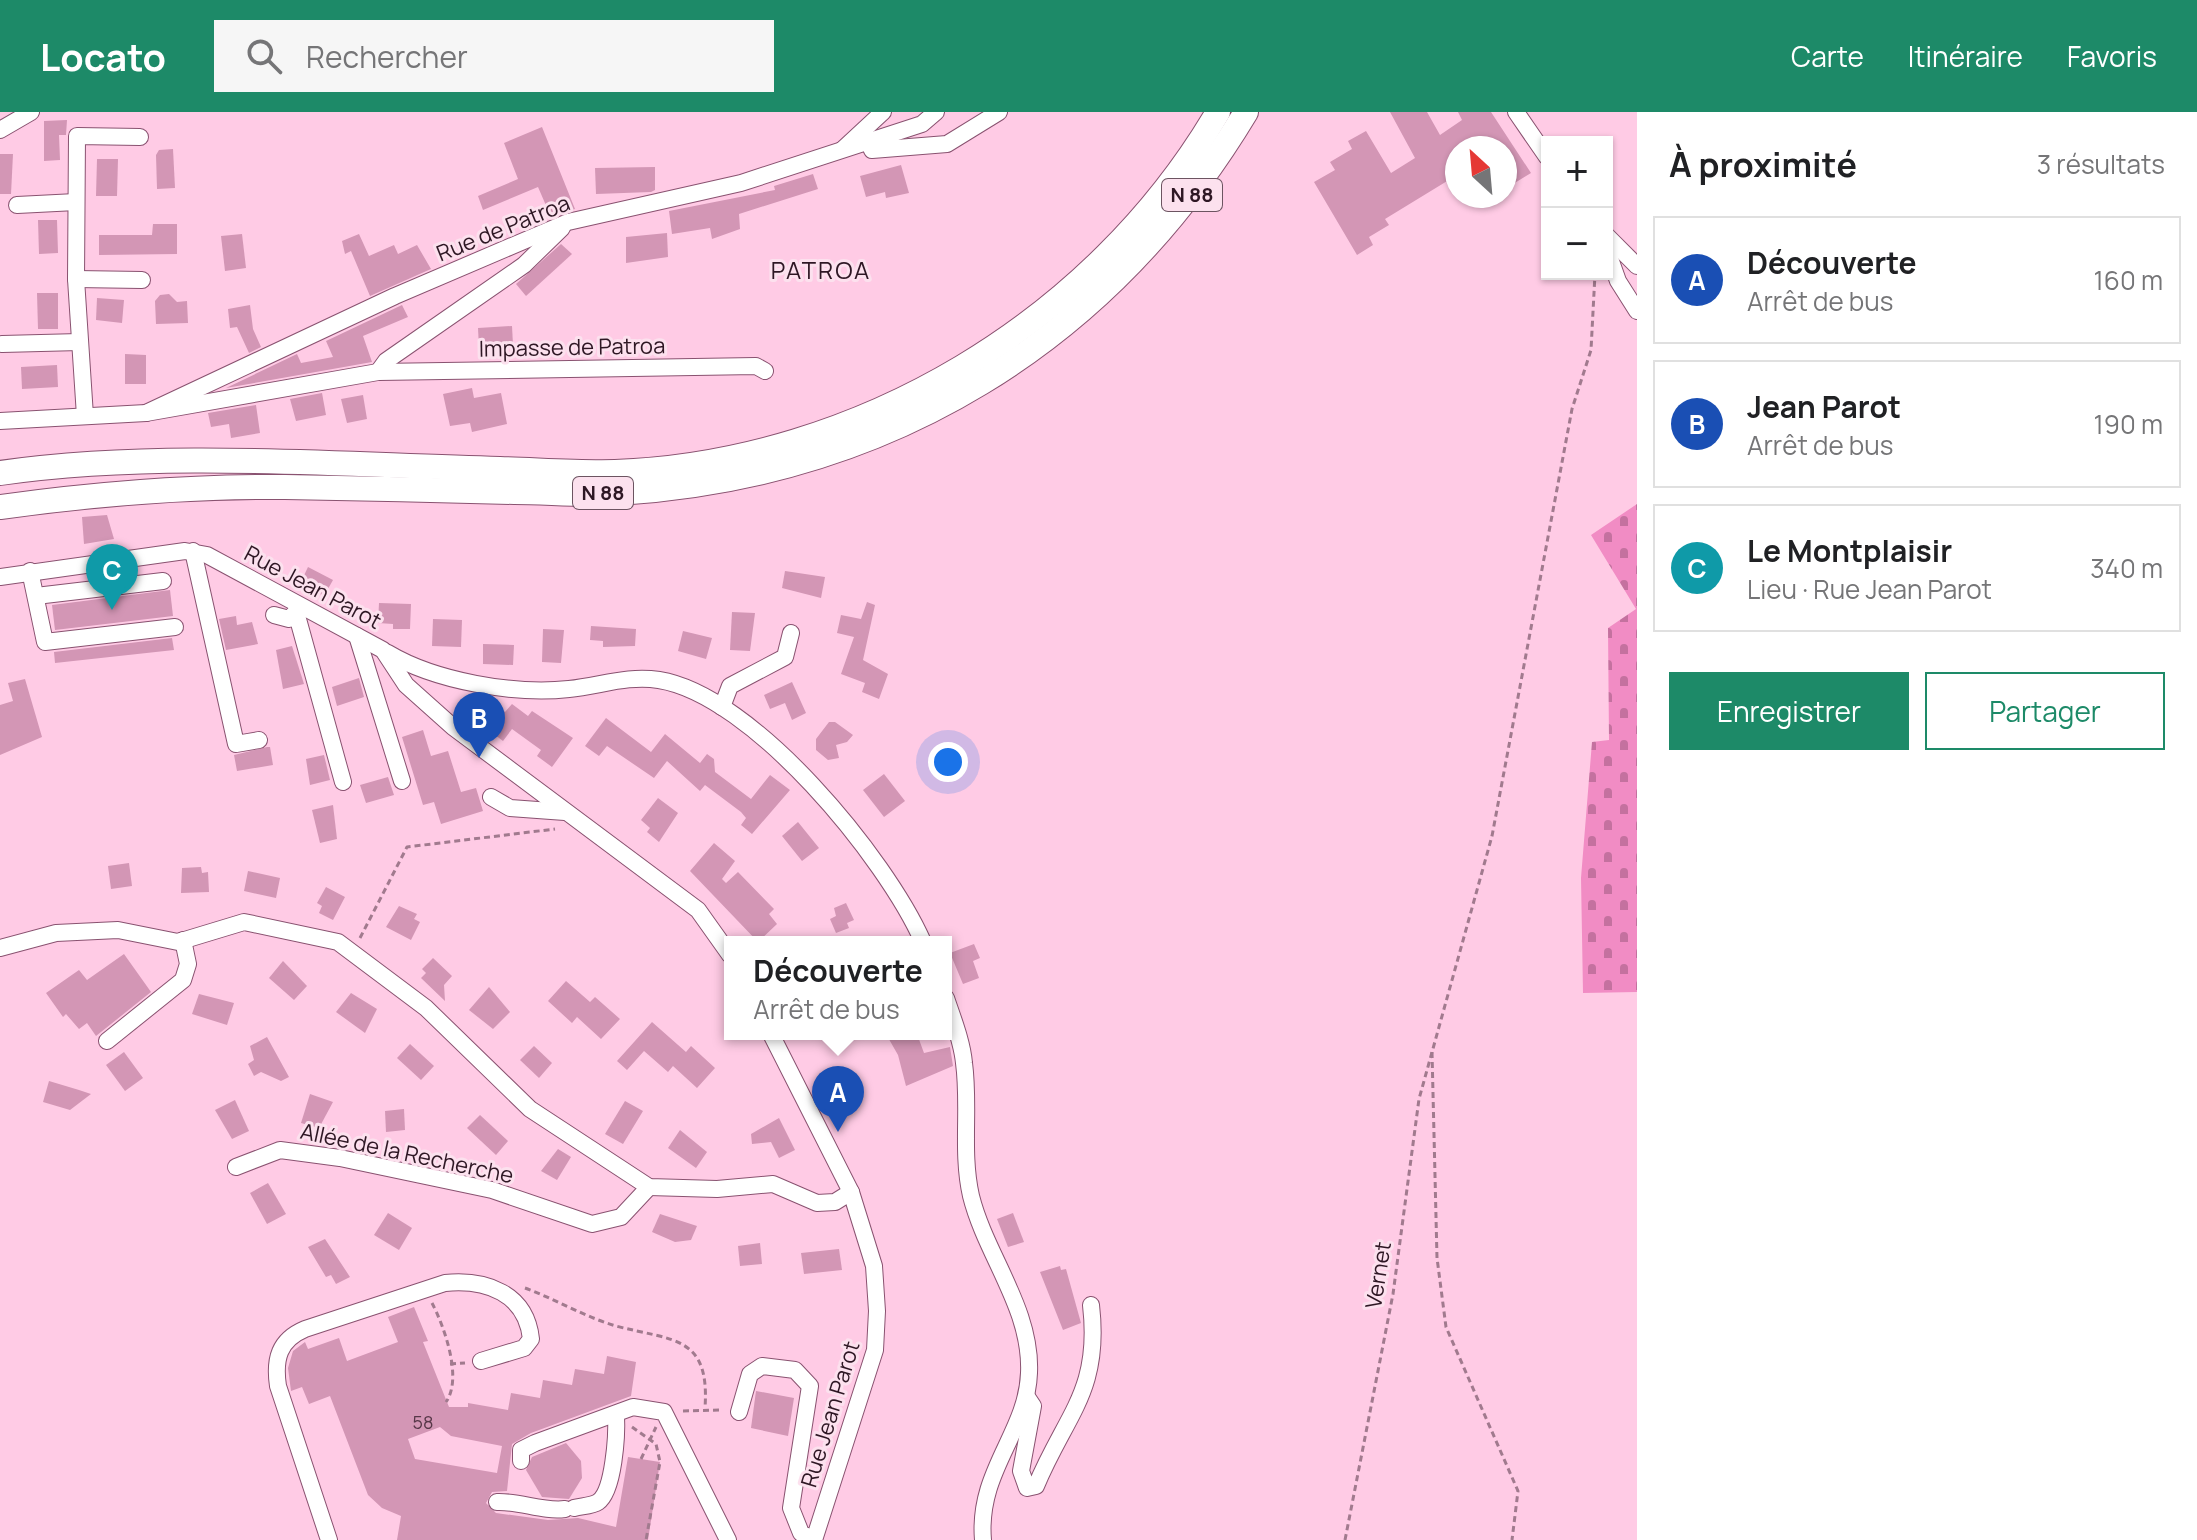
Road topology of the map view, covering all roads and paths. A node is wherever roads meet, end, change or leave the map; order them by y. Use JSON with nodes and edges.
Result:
{"nodes":[{"id":1,"x":31,"y":112,"type":"edge"},
{"id":2,"x":883,"y":112,"type":"edge"},
{"id":3,"x":936,"y":112,"type":"edge"},
{"id":4,"x":999,"y":112,"type":"edge"},
{"id":5,"x":1263,"y":112,"type":"edge"},
{"id":6,"x":1516,"y":112,"type":"edge"},
{"id":7,"x":1233,"y":118,"type":"edge"},
{"id":8,"x":0,"y":130,"type":"edge"},
{"id":9,"x":140,"y":137,"type":"dead end"},
{"id":10,"x":868,"y":141,"type":"junction"},
{"id":11,"x":1541,"y":148,"type":"edge"},
{"id":12,"x":842,"y":150,"type":"junction"},
{"id":13,"x":76,"y":202,"type":"junction"},
{"id":14,"x":17,"y":205,"type":"dead end"},
{"id":15,"x":568,"y":222,"type":"junction"},
{"id":16,"x":1613,"y":242,"type":"edge"},
{"id":17,"x":1637,"y":266,"type":"edge"},
{"id":18,"x":1613,"y":267,"type":"edge"},
{"id":19,"x":76,"y":279,"type":"junction"},
{"id":20,"x":142,"y":280,"type":"dead end"},
{"id":21,"x":1595,"y":280,"type":"edge"},
{"id":22,"x":1637,"y":311,"type":"edge"},
{"id":23,"x":80,"y":342,"type":"junction"},
{"id":24,"x":2,"y":344,"type":"dead end"},
{"id":25,"x":765,"y":371,"type":"dead end"},
{"id":26,"x":378,"y":372,"type":"junction"},
{"id":27,"x":146,"y":413,"type":"junction"},
{"id":28,"x":85,"y":416,"type":"junction"},
{"id":29,"x":0,"y":421,"type":"edge"},
{"id":30,"x":0,"y":473,"type":"edge"},
{"id":31,"x":0,"y":507,"type":"edge"},
{"id":32,"x":193,"y":551,"type":"junction"},
{"id":33,"x":30,"y":571,"type":"junction"},
{"id":34,"x":0,"y":577,"type":"edge"},
{"id":35,"x":163,"y":581,"type":"dead end"},
{"id":36,"x":36,"y":596,"type":"junction"},
{"id":37,"x":299,"y":609,"type":"junction"},
{"id":38,"x":274,"y":615,"type":"dead end"},
{"id":39,"x":175,"y":627,"type":"dead end"},
{"id":40,"x":791,"y":633,"type":"dead end"},
{"id":41,"x":357,"y":636,"type":"junction"},
{"id":42,"x":383,"y":650,"type":"junction"},
{"id":43,"x":722,"y":707,"type":"junction"},
{"id":44,"x":259,"y":740,"type":"dead end"},
{"id":45,"x":402,"y":781,"type":"dead end"},
{"id":46,"x":343,"y":782,"type":"dead end"},
{"id":47,"x":491,"y":797,"type":"dead end"},
{"id":48,"x":567,"y":813,"type":"junction"},
{"id":49,"x":547,"y":830,"type":"dead end"},
{"id":50,"x":920,"y":936,"type":"edge"},
{"id":51,"x":183,"y":940,"type":"junction"},
{"id":52,"x":724,"y":947,"type":"edge"},
{"id":53,"x":0,"y":948,"type":"edge"},
{"id":54,"x":352,"y":952,"type":"junction"},
{"id":55,"x":952,"y":1019,"type":"edge"},
{"id":56,"x":774,"y":1040,"type":"edge"},
{"id":57,"x":107,"y":1041,"type":"dead end"},
{"id":58,"x":1432,"y":1048,"type":"junction"},
{"id":59,"x":236,"y":1167,"type":"dead end"},
{"id":60,"x":649,"y":1187,"type":"junction"},
{"id":61,"x":851,"y":1192,"type":"junction"},
{"id":62,"x":494,"y":1286,"type":"junction"},
{"id":63,"x":425,"y":1289,"type":"junction"},
{"id":64,"x":1091,"y":1305,"type":"dead end"},
{"id":65,"x":481,"y":1361,"type":"dead end"},
{"id":66,"x":1027,"y":1397,"type":"junction"},
{"id":67,"x":446,"y":1402,"type":"dead end"},
{"id":68,"x":705,"y":1408,"type":"dead end"},
{"id":69,"x":739,"y":1412,"type":"dead end"},
{"id":70,"x":616,"y":1416,"type":"junction"},
{"id":71,"x":521,"y":1461,"type":"dead end"},
{"id":72,"x":497,"y":1502,"type":"dead end"},
{"id":73,"x":329,"y":1540,"type":"edge"},
{"id":74,"x":646,"y":1540,"type":"edge"},
{"id":75,"x":728,"y":1540,"type":"edge"},
{"id":76,"x":813,"y":1540,"type":"edge"},
{"id":77,"x":983,"y":1540,"type":"edge"},
{"id":78,"x":1345,"y":1540,"type":"edge"},
{"id":79,"x":1512,"y":1540,"type":"edge"}],
"edges":[{"from":1,"to":8,"type":"street"},
{"from":2,"to":12,"type":"street"},
{"from":3,"to":10,"type":"street","name":"Rue de Patroa"},
{"from":4,"to":10,"type":"street"},
{"from":5,"to":7,"type":"highway"},
{"from":6,"to":11,"type":"street"},
{"from":7,"to":30,"type":"highway","number":"N 88"},
{"from":7,"to":31,"type":"highway","number":"N 88"},
{"from":9,"to":13,"type":"street"},
{"from":10,"to":12,"type":"street","name":"Rue de Patroa"},
{"from":12,"to":15,"type":"street","name":"Rue de Patroa"},
{"from":13,"to":14,"type":"street"},
{"from":13,"to":19,"type":"street"},
{"from":15,"to":26,"type":"street","name":"Impasse de Patroa"},
{"from":15,"to":27,"type":"street","name":"Rue de Patroa"},
{"from":16,"to":17,"type":"street"},
{"from":18,"to":22,"type":"street"},
{"from":19,"to":20,"type":"street"},
{"from":19,"to":23,"type":"street"},
{"from":21,"to":58,"type":"path","name":"Vernet"},
{"from":23,"to":24,"type":"street"},
{"from":23,"to":28,"type":"street"},
{"from":25,"to":26,"type":"street","name":"Impasse de Patroa"},
{"from":26,"to":27,"type":"street","name":"Impasse de Patroa"},
{"from":27,"to":28,"type":"street","name":"Impasse de Patroa"},
{"from":28,"to":29,"type":"street","name":"Impasse de Patroa"},
{"from":32,"to":33,"type":"street"},
{"from":32,"to":37,"type":"street","name":"Rue Jean Parot"},
{"from":32,"to":44,"type":"street"},
{"from":33,"to":34,"type":"street"},
{"from":33,"to":36,"type":"street"},
{"from":35,"to":36,"type":"street"},
{"from":36,"to":39,"type":"street"},
{"from":37,"to":38,"type":"street"},
{"from":37,"to":41,"type":"street","name":"Rue Jean Parot"},
{"from":37,"to":46,"type":"street"},
{"from":40,"to":43,"type":"street"},
{"from":41,"to":42,"type":"street","name":"Rue Jean Parot"},
{"from":41,"to":45,"type":"street"},
{"from":42,"to":43,"type":"street"},
{"from":42,"to":48,"type":"street","name":"Rue Jean Parot"},
{"from":43,"to":50,"type":"street"},
{"from":47,"to":48,"type":"street"},
{"from":48,"to":52,"type":"street","name":"Rue Jean Parot"},
{"from":49,"to":54,"type":"path"},
{"from":51,"to":53,"type":"street"},
{"from":51,"to":54,"type":"street"},
{"from":51,"to":57,"type":"street"},
{"from":54,"to":60,"type":"street"},
{"from":55,"to":66,"type":"street"},
{"from":56,"to":61,"type":"street","name":"Rue Jean Parot"},
{"from":58,"to":78,"type":"path","name":"Vernet"},
{"from":58,"to":79,"type":"path"},
{"from":59,"to":60,"type":"street","name":"Allée de la Recherche"},
{"from":60,"to":61,"type":"street"},
{"from":61,"to":76,"type":"street","name":"Rue Jean Parot"},
{"from":62,"to":63,"type":"street"},
{"from":62,"to":65,"type":"street"},
{"from":62,"to":68,"type":"path"},
{"from":63,"to":67,"type":"path"},
{"from":63,"to":73,"type":"street"},
{"from":64,"to":66,"type":"street"},
{"from":66,"to":77,"type":"street"},
{"from":69,"to":76,"type":"street"},
{"from":70,"to":71,"type":"street"},
{"from":70,"to":72,"type":"street"},
{"from":70,"to":74,"type":"path"},
{"from":70,"to":75,"type":"street"}]}
